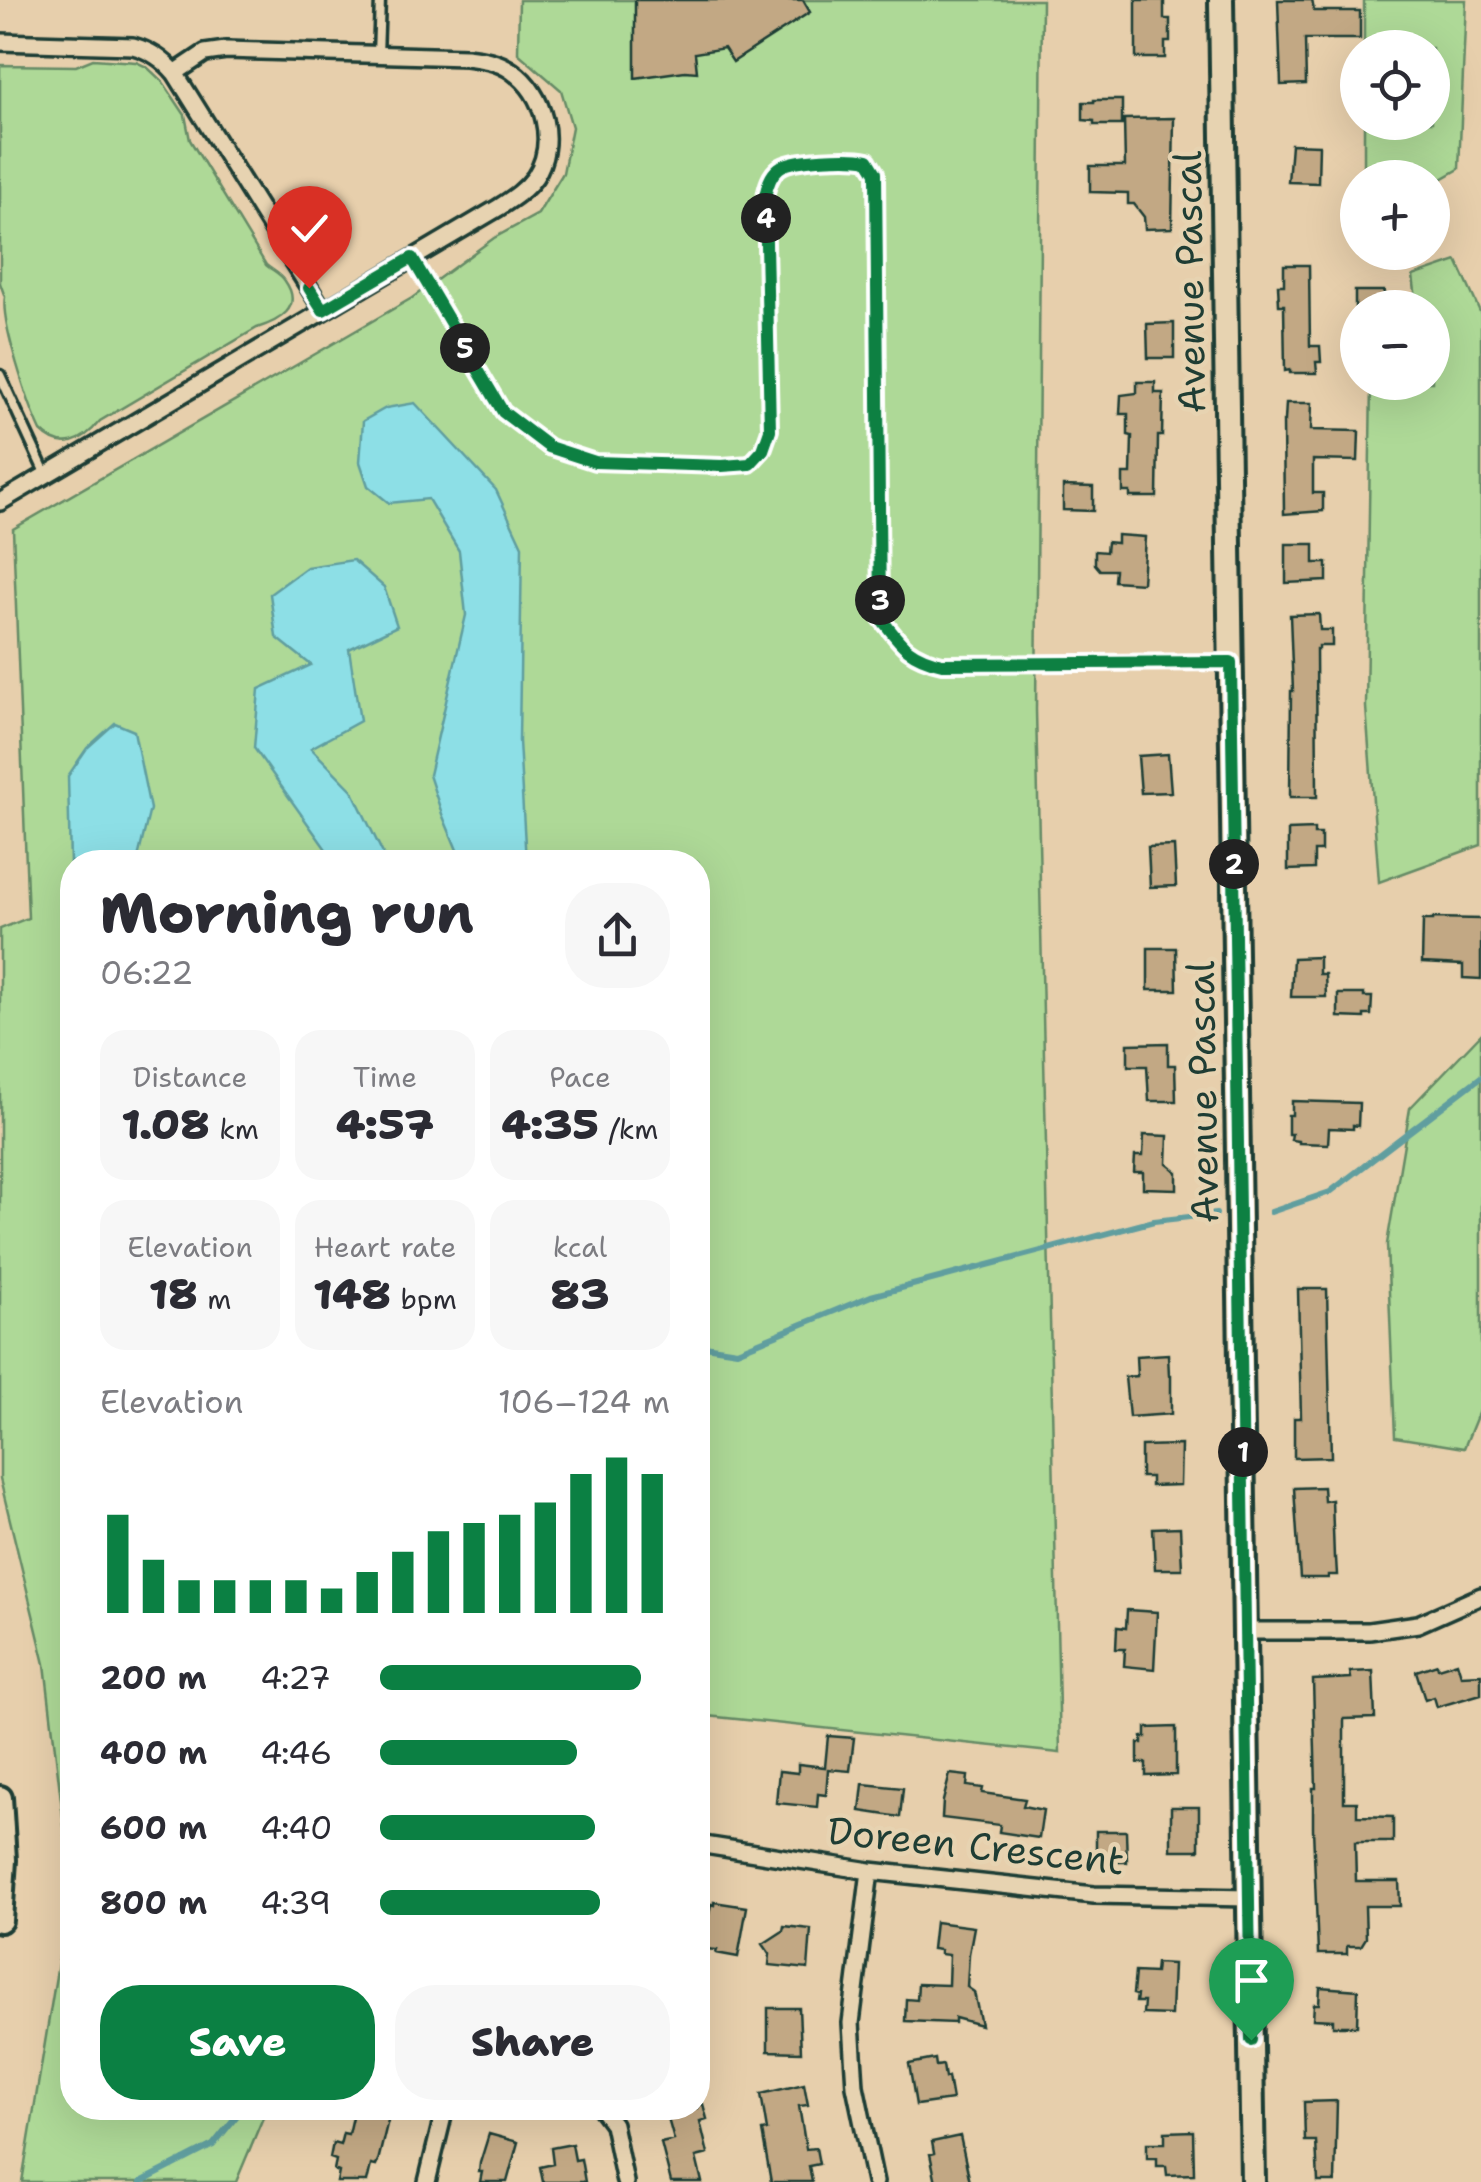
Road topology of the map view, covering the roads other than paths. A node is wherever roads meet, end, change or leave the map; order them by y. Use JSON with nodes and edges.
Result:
{"nodes":[{"id":1,"x":380,"y":0,"type":"edge"},
{"id":2,"x":1220,"y":0,"type":"edge"},
{"id":3,"x":0,"y":42,"type":"edge"},
{"id":4,"x":378,"y":54,"type":"junction"},
{"id":5,"x":175,"y":73,"type":"junction"},
{"id":6,"x":412,"y":258,"type":"junction"},
{"id":7,"x":323,"y":310,"type":"junction"},
{"id":8,"x":0,"y":375,"type":"edge"},
{"id":9,"x":46,"y":475,"type":"junction"},
{"id":10,"x":0,"y":502,"type":"edge"},
{"id":11,"x":1231,"y":662,"type":"junction"},
{"id":12,"x":1481,"y":1596,"type":"edge"},
{"id":13,"x":1246,"y":1631,"type":"junction"},
{"id":14,"x":0,"y":1798,"type":"edge"},
{"id":15,"x":710,"y":1846,"type":"edge"},
{"id":16,"x":870,"y":1871,"type":"junction"},
{"id":17,"x":1249,"y":1898,"type":"junction"},
{"id":18,"x":0,"y":1920,"type":"edge"},
{"id":19,"x":442,"y":2120,"type":"edge"},
{"id":20,"x":610,"y":2120,"type":"edge"},
{"id":21,"x":428,"y":2182,"type":"edge"},
{"id":22,"x":625,"y":2182,"type":"edge"},
{"id":23,"x":875,"y":2182,"type":"edge"},
{"id":24,"x":1253,"y":2182,"type":"edge"}],
"edges":[{"from":1,"to":4,"type":"lane"},
{"from":2,"to":11,"type":"street","name":"Avenue Pascal"},
{"from":3,"to":5,"type":"street"},
{"from":4,"to":5,"type":"street"},
{"from":4,"to":6,"type":"street"},
{"from":5,"to":7,"type":"street"},
{"from":6,"to":7,"type":"street"},
{"from":6,"to":11,"type":"lane"},
{"from":7,"to":9,"type":"street"},
{"from":8,"to":9,"type":"lane"},
{"from":9,"to":10,"type":"street"},
{"from":11,"to":13,"type":"street","name":"Avenue Pascal"},
{"from":12,"to":13,"type":"street"},
{"from":13,"to":17,"type":"street","name":"Avenue Pascal"},
{"from":14,"to":18,"type":"street"},
{"from":15,"to":16,"type":"street","name":"Doreen Crescent"},
{"from":16,"to":17,"type":"street","name":"Doreen Crescent"},
{"from":16,"to":23,"type":"street"},
{"from":17,"to":24,"type":"street","name":"Avenue Pascal"},
{"from":19,"to":21,"type":"street"},
{"from":20,"to":22,"type":"street"}]}
